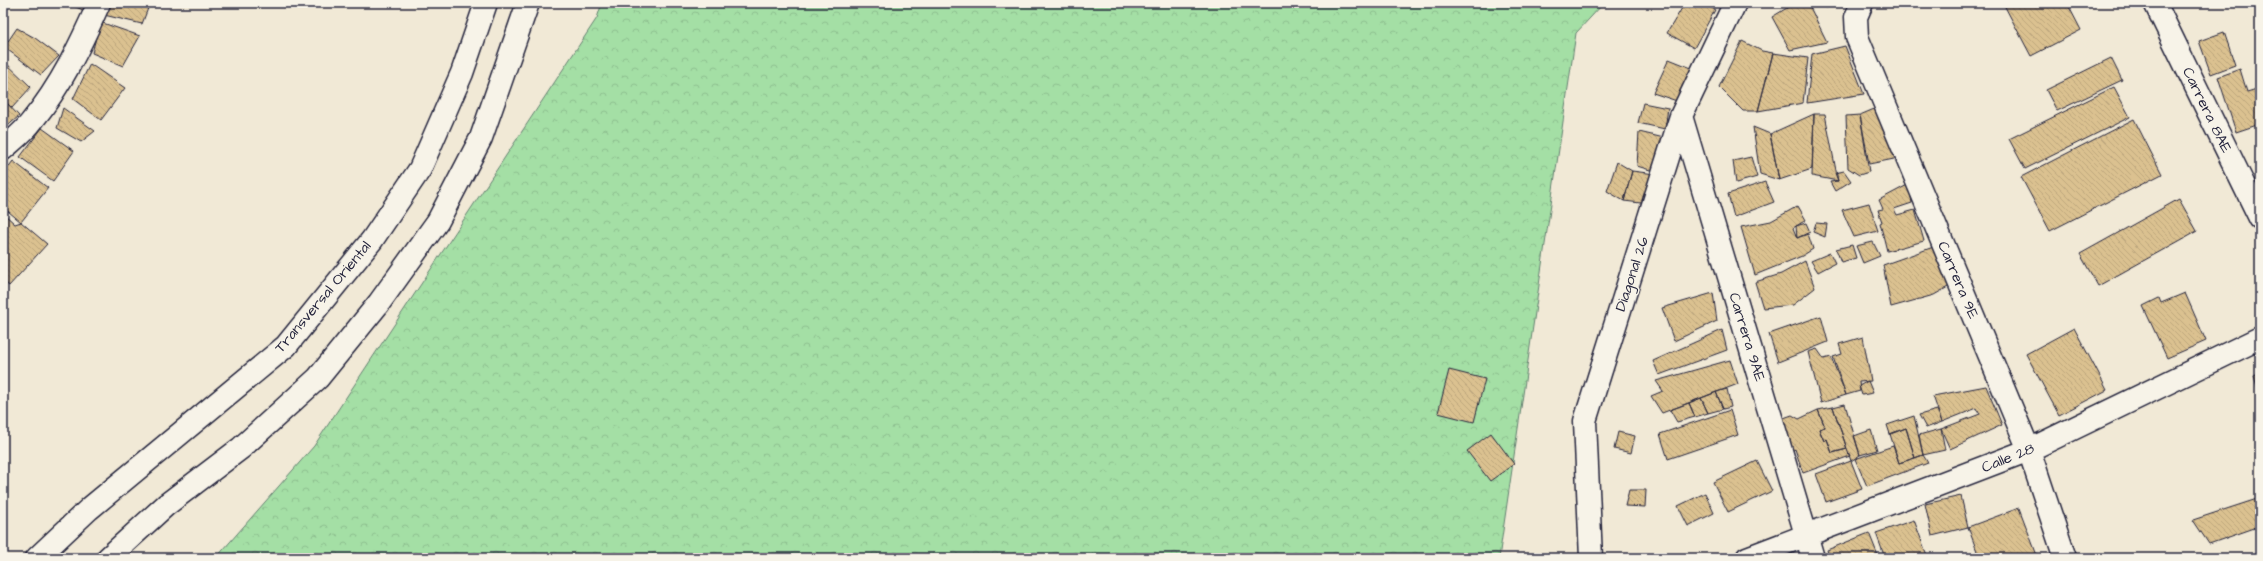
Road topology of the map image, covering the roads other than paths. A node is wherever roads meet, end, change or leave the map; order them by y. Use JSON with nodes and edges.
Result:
{"nodes":[{"id":1,"x":99,"y":3,"type":"edge"},
{"id":2,"x":486,"y":3,"type":"edge"},
{"id":3,"x":528,"y":3,"type":"edge"},
{"id":4,"x":1735,"y":3,"type":"edge"},
{"id":5,"x":1862,"y":3,"type":"edge"},
{"id":6,"x":2155,"y":3,"type":"edge"},
{"id":7,"x":1681,"y":116,"type":"junction"},
{"id":8,"x":3,"y":149,"type":"edge"},
{"id":9,"x":2260,"y":218,"type":"edge"},
{"id":10,"x":2260,"y":338,"type":"edge"},
{"id":11,"x":2030,"y":450,"type":"junction"},
{"id":12,"x":1807,"y":535,"type":"junction"},
{"id":13,"x":37,"y":558,"type":"edge"},
{"id":14,"x":108,"y":558,"type":"edge"},
{"id":15,"x":1591,"y":558,"type":"edge"},
{"id":16,"x":1747,"y":558,"type":"edge"},
{"id":17,"x":1813,"y":558,"type":"edge"},
{"id":18,"x":2065,"y":558,"type":"edge"}],
"edges":[{"from":1,"to":8,"type":"street"},
{"from":2,"to":13,"type":"street","name":"Transversal Oriental"},
{"from":3,"to":14,"type":"street"},
{"from":4,"to":7,"type":"street","name":"Diagonal 26"},
{"from":5,"to":11,"type":"street","name":"Carrera 9E"},
{"from":6,"to":9,"type":"street","name":"Carrera 8AE"},
{"from":7,"to":12,"type":"street","name":"Carrera 9AE"},
{"from":7,"to":15,"type":"street","name":"Diagonal 26"},
{"from":10,"to":11,"type":"street","name":"Calle 28"},
{"from":11,"to":12,"type":"street","name":"Calle 28"},
{"from":11,"to":18,"type":"street","name":"Carrera 9E"},
{"from":12,"to":16,"type":"street","name":"Calle 28"},
{"from":12,"to":17,"type":"street","name":"Carrera 9AE"}]}
